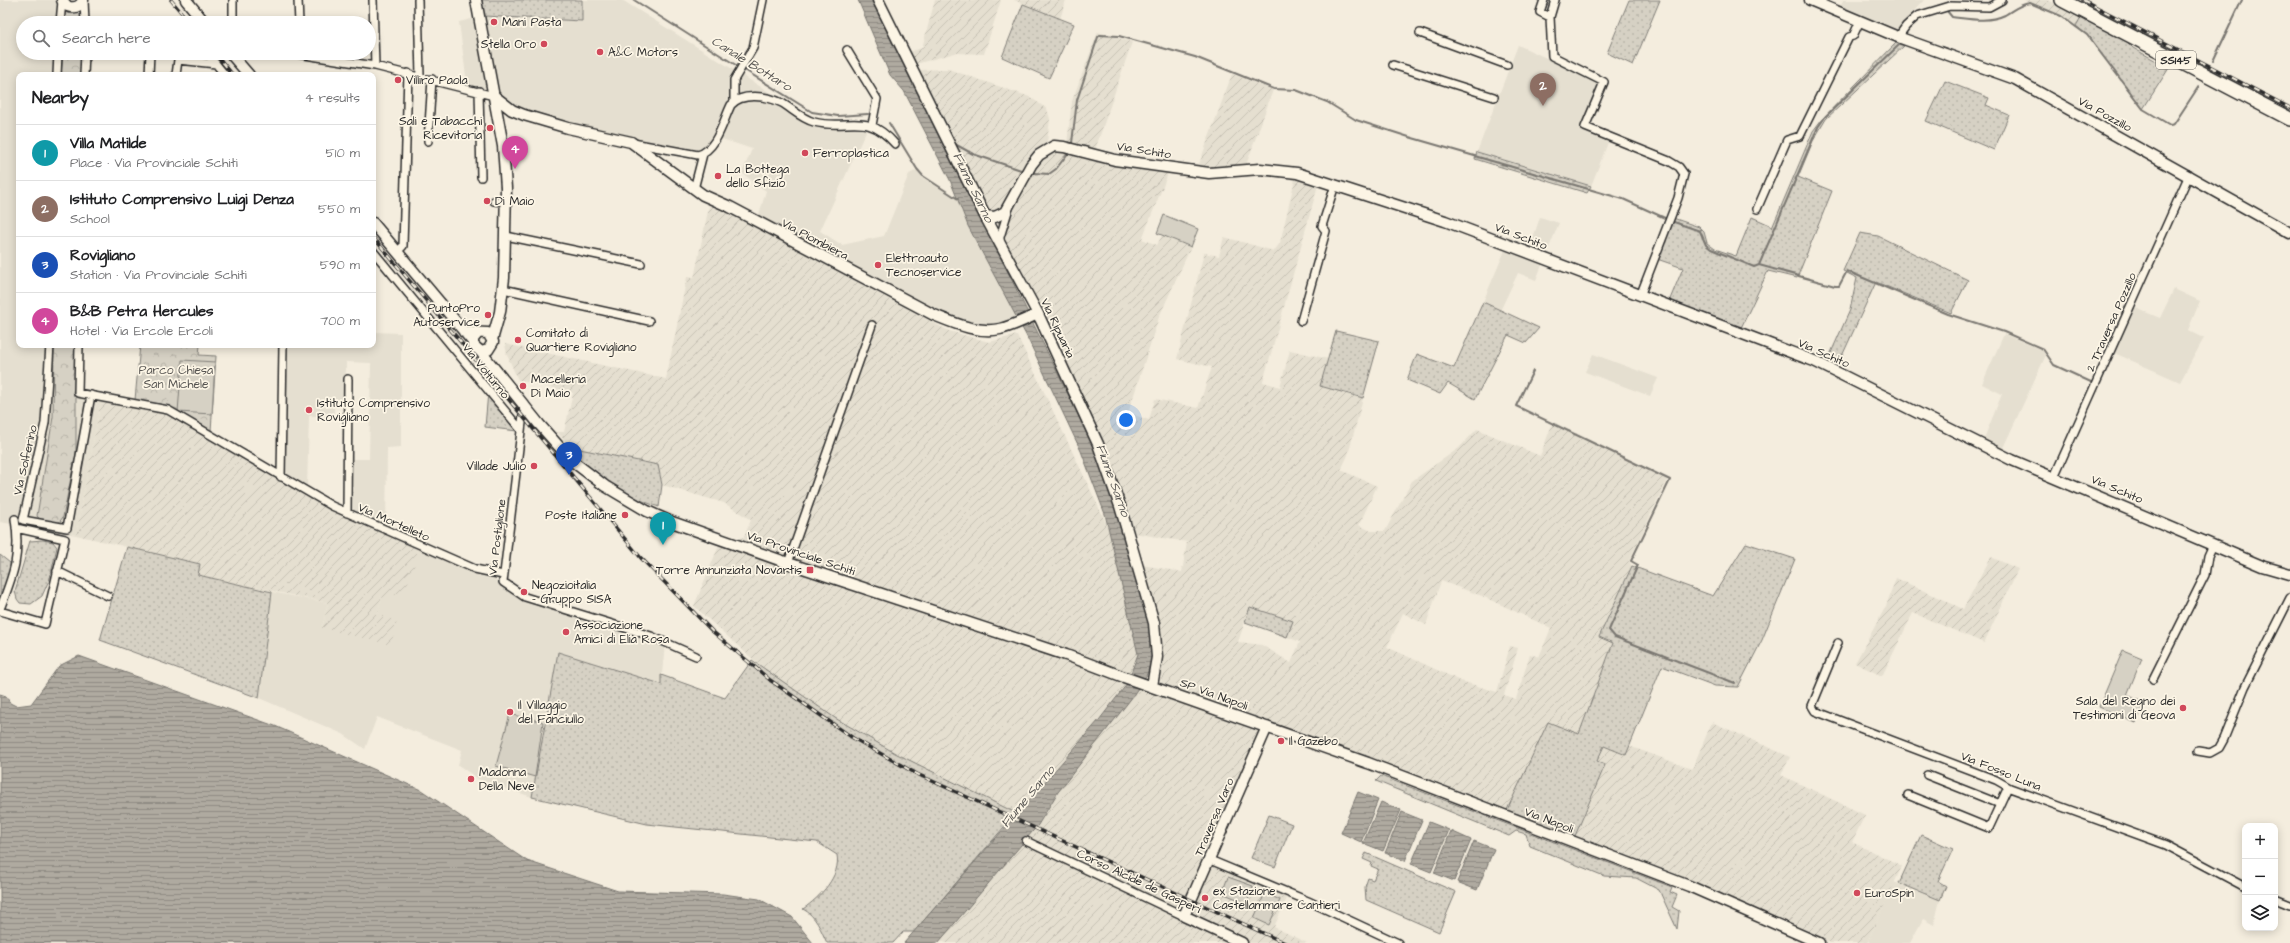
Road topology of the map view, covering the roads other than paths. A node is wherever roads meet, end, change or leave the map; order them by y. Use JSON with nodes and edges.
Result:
{"nodes":[{"id":1,"x":84,"y":0,"type":"edge"},
{"id":2,"x":186,"y":0,"type":"edge"},
{"id":3,"x":233,"y":0,"type":"edge"},
{"id":4,"x":298,"y":0,"type":"edge"},
{"id":5,"x":373,"y":0,"type":"edge"},
{"id":6,"x":418,"y":0,"type":"edge"},
{"id":7,"x":476,"y":0,"type":"edge"},
{"id":8,"x":763,"y":0,"type":"edge"},
{"id":9,"x":878,"y":0,"type":"edge"},
{"id":10,"x":1544,"y":0,"type":"edge"},
{"id":11,"x":1555,"y":0,"type":"edge"},
{"id":12,"x":1810,"y":0,"type":"edge"},
{"id":13,"x":2002,"y":0,"type":"edge"},
{"id":14,"x":2062,"y":0,"type":"edge"},
{"id":15,"x":62,"y":1,"type":"edge"},
{"id":16,"x":61,"y":16,"type":"edge"},
{"id":17,"x":85,"y":16,"type":"edge"},
{"id":18,"x":199,"y":16,"type":"edge"},
{"id":19,"x":233,"y":16,"type":"edge"},
{"id":20,"x":299,"y":16,"type":"edge"},
{"id":21,"x":373,"y":16,"type":"edge"},
{"id":22,"x":1550,"y":16,"type":"junction"},
{"id":23,"x":1860,"y":21,"type":"junction"},
{"id":24,"x":1420,"y":33,"type":"dead end"},
{"id":25,"x":1898,"y":37,"type":"junction"},
{"id":26,"x":847,"y":50,"type":"dead end"},
{"id":27,"x":58,"y":60,"type":"edge"},
{"id":28,"x":85,"y":60,"type":"edge"},
{"id":29,"x":150,"y":60,"type":"edge"},
{"id":30,"x":178,"y":60,"type":"edge"},
{"id":31,"x":197,"y":60,"type":"edge"},
{"id":32,"x":213,"y":60,"type":"edge"},
{"id":33,"x":236,"y":60,"type":"edge"},
{"id":34,"x":339,"y":60,"type":"edge"},
{"id":35,"x":375,"y":60,"type":"edge"},
{"id":36,"x":216,"y":64,"type":"junction"},
{"id":37,"x":1507,"y":64,"type":"dead end"},
{"id":38,"x":1393,"y":65,"type":"dead end"},
{"id":39,"x":375,"y":66,"type":"junction"},
{"id":40,"x":57,"y":72,"type":"edge"},
{"id":41,"x":84,"y":72,"type":"edge"},
{"id":42,"x":149,"y":72,"type":"edge"},
{"id":43,"x":176,"y":72,"type":"edge"},
{"id":44,"x":223,"y":72,"type":"edge"},
{"id":45,"x":246,"y":72,"type":"edge"},
{"id":46,"x":408,"y":73,"type":"junction"},
{"id":47,"x":420,"y":76,"type":"junction"},
{"id":48,"x":432,"y":79,"type":"junction"},
{"id":49,"x":479,"y":91,"type":"junction"},
{"id":50,"x":494,"y":96,"type":"junction"},
{"id":51,"x":1494,"y":97,"type":"dead end"},
{"id":52,"x":734,"y":100,"type":"junction"},
{"id":53,"x":2290,"y":120,"type":"edge"},
{"id":54,"x":872,"y":126,"type":"junction"},
{"id":55,"x":428,"y":141,"type":"dead end"},
{"id":56,"x":631,"y":142,"type":"junction"},
{"id":57,"x":895,"y":144,"type":"dead end"},
{"id":58,"x":702,"y":154,"type":"junction"},
{"id":59,"x":2189,"y":175,"type":"junction"},
{"id":60,"x":481,"y":177,"type":"dead end"},
{"id":61,"x":1335,"y":185,"type":"junction"},
{"id":62,"x":694,"y":189,"type":"junction"},
{"id":63,"x":494,"y":201,"type":"dead end"},
{"id":64,"x":506,"y":202,"type":"junction"},
{"id":65,"x":1010,"y":206,"type":"junction"},
{"id":66,"x":1757,"y":209,"type":"dead end"},
{"id":67,"x":984,"y":216,"type":"junction"},
{"id":68,"x":376,"y":227,"type":"edge"},
{"id":69,"x":2290,"y":233,"type":"edge"},
{"id":70,"x":506,"y":236,"type":"junction"},
{"id":71,"x":1001,"y":246,"type":"junction"},
{"id":72,"x":397,"y":252,"type":"junction"},
{"id":73,"x":376,"y":255,"type":"edge"},
{"id":74,"x":641,"y":264,"type":"dead end"},
{"id":75,"x":503,"y":289,"type":"junction"},
{"id":76,"x":1640,"y":296,"type":"junction"},
{"id":77,"x":1038,"y":314,"type":"junction"},
{"id":78,"x":649,"y":321,"type":"dead end"},
{"id":79,"x":1301,"y":321,"type":"dead end"},
{"id":80,"x":496,"y":324,"type":"junction"},
{"id":81,"x":872,"y":324,"type":"dead end"},
{"id":82,"x":464,"y":332,"type":"junction"},
{"id":83,"x":481,"y":332,"type":"junction"},
{"id":84,"x":473,"y":342,"type":"junction"},
{"id":85,"x":488,"y":347,"type":"junction"},
{"id":86,"x":50,"y":348,"type":"edge"},
{"id":87,"x":79,"y":348,"type":"edge"},
{"id":88,"x":282,"y":348,"type":"edge"},
{"id":89,"x":348,"y":379,"type":"dead end"},
{"id":90,"x":91,"y":395,"type":"junction"},
{"id":91,"x":524,"y":406,"type":"junction"},
{"id":92,"x":521,"y":430,"type":"junction"},
{"id":93,"x":280,"y":477,"type":"junction"},
{"id":94,"x":2054,"y":477,"type":"junction"},
{"id":95,"x":347,"y":513,"type":"junction"},
{"id":96,"x":15,"y":519,"type":"dead end"},
{"id":97,"x":16,"y":528,"type":"junction"},
{"id":98,"x":2213,"y":544,"type":"junction"},
{"id":99,"x":788,"y":563,"type":"junction"},
{"id":100,"x":57,"y":571,"type":"junction"},
{"id":101,"x":503,"y":574,"type":"junction"},
{"id":102,"x":2290,"y":574,"type":"edge"},
{"id":103,"x":108,"y":596,"type":"dead end"},
{"id":104,"x":2290,"y":598,"type":"edge"},
{"id":105,"x":0,"y":610,"type":"edge"},
{"id":106,"x":1838,"y":643,"type":"dead end"},
{"id":107,"x":696,"y":656,"type":"dead end"},
{"id":108,"x":2153,"y":679,"type":"dead end"},
{"id":109,"x":1152,"y":686,"type":"junction"},
{"id":110,"x":1267,"y":727,"type":"junction"},
{"id":111,"x":2198,"y":751,"type":"dead end"},
{"id":112,"x":1927,"y":775,"type":"dead end"},
{"id":113,"x":2008,"y":787,"type":"junction"},
{"id":114,"x":1908,"y":795,"type":"dead end"},
{"id":115,"x":2000,"y":804,"type":"junction"},
{"id":116,"x":1026,"y":841,"type":"dead end"},
{"id":117,"x":1210,"y":860,"type":"junction"},
{"id":118,"x":2242,"y":885,"type":"edge"},
{"id":119,"x":2278,"y":900,"type":"edge"},
{"id":120,"x":2290,"y":905,"type":"edge"},
{"id":121,"x":1184,"y":916,"type":"junction"},
{"id":122,"x":1242,"y":943,"type":"edge"},
{"id":123,"x":1398,"y":943,"type":"edge"},
{"id":124,"x":1819,"y":943,"type":"edge"}],
"edges":[{"from":1,"to":15,"type":"street"},
{"from":1,"to":17,"type":"street"},
{"from":2,"to":18,"type":"street"},
{"from":3,"to":19,"type":"street"},
{"from":4,"to":20,"type":"street"},
{"from":5,"to":21,"type":"street"},
{"from":6,"to":47,"type":"street"},
{"from":7,"to":50,"type":"street","name":"Via Provinciale Schiti"},
{"from":8,"to":52,"type":"street"},
{"from":9,"to":67,"type":"street","name":"Via Ripuaria"},
{"from":10,"to":22,"type":"street"},
{"from":11,"to":22,"type":"street"},
{"from":12,"to":23,"type":"street","name":"Via Pozzillo"},
{"from":13,"to":25,"type":"street"},
{"from":14,"to":53,"type":"highway","number":"SS145"},
{"from":15,"to":16,"type":"street"},
{"from":22,"to":76,"type":"street"},
{"from":23,"to":25,"type":"street","name":"Via Pozzillo"},
{"from":23,"to":66,"type":"street"},
{"from":24,"to":37,"type":"street"},
{"from":25,"to":59,"type":"street","name":"Via Pozzillo"},
{"from":26,"to":54,"type":"street"},
{"from":27,"to":40,"type":"street"},
{"from":28,"to":41,"type":"street"},
{"from":29,"to":42,"type":"street"},
{"from":30,"to":43,"type":"street"},
{"from":31,"to":36,"type":"street"},
{"from":32,"to":36,"type":"street"},
{"from":33,"to":45,"type":"street"},
{"from":34,"to":39,"type":"street","name":"Via Piombiera"},
{"from":35,"to":39,"type":"street"},
{"from":36,"to":44,"type":"street"},
{"from":38,"to":51,"type":"street"},
{"from":39,"to":46,"type":"street","name":"Via Piombiera"},
{"from":46,"to":47,"type":"street","name":"Via Piombiera"},
{"from":46,"to":72,"type":"street"},
{"from":47,"to":48,"type":"street","name":"Via Piombiera"},
{"from":48,"to":49,"type":"street","name":"Via Piombiera"},
{"from":48,"to":55,"type":"street"},
{"from":49,"to":50,"type":"street","name":"Via Piombiera"},
{"from":49,"to":60,"type":"street"},
{"from":50,"to":56,"type":"street","name":"Via Piombiera"},
{"from":50,"to":64,"type":"street","name":"Via Provinciale Schiti"},
{"from":52,"to":54,"type":"street"},
{"from":52,"to":58,"type":"street"},
{"from":54,"to":57,"type":"street"},
{"from":56,"to":58,"type":"street","name":"Via Piombiera"},
{"from":56,"to":62,"type":"street","name":"Via Piombiera"},
{"from":58,"to":62,"type":"street"},
{"from":59,"to":69,"type":"street","name":"Via Pozzillo"},
{"from":59,"to":94,"type":"street","name":"2 Traversa Pozzillo"},
{"from":61,"to":65,"type":"street","name":"Via Schito"},
{"from":61,"to":76,"type":"street","name":"Via Schito"},
{"from":61,"to":79,"type":"street"},
{"from":62,"to":77,"type":"street","name":"Via Piombiera"},
{"from":63,"to":64,"type":"street"},
{"from":64,"to":70,"type":"street","name":"Via Provinciale Schiti"},
{"from":65,"to":67,"type":"street"},
{"from":65,"to":71,"type":"street"},
{"from":67,"to":71,"type":"street","name":"Via Ripuaria"},
{"from":68,"to":72,"type":"street"},
{"from":70,"to":74,"type":"street"},
{"from":70,"to":75,"type":"street","name":"Via Provinciale Schiti"},
{"from":71,"to":77,"type":"street","name":"Via Ripuaria"},
{"from":72,"to":82,"type":"street"},
{"from":73,"to":92,"type":"street","name":"Via Volturno"},
{"from":75,"to":78,"type":"street"},
{"from":75,"to":80,"type":"street","name":"Via Provinciale Schiti"},
{"from":76,"to":94,"type":"street","name":"Via Schito"},
{"from":77,"to":109,"type":"street","name":"Via Ripuaria"},
{"from":80,"to":83,"type":"street"},
{"from":80,"to":85,"type":"street","name":"Via Provinciale Schiti"},
{"from":81,"to":99,"type":"street"},
{"from":82,"to":83,"type":"street"},
{"from":82,"to":84,"type":"street"},
{"from":83,"to":84,"type":"street"},
{"from":83,"to":85,"type":"street"},
{"from":84,"to":85,"type":"street"},
{"from":85,"to":91,"type":"street","name":"Via Provinciale Schiti"},
{"from":86,"to":90,"type":"street","name":"Via Solferino"},
{"from":87,"to":90,"type":"street","name":"Via Mortelleto"},
{"from":88,"to":93,"type":"street"},
{"from":89,"to":95,"type":"street"},
{"from":90,"to":93,"type":"street","name":"Via Mortelleto"},
{"from":91,"to":92,"type":"street","name":"Via Postiglione"},
{"from":91,"to":99,"type":"street","name":"Via Provinciale Schiti"},
{"from":92,"to":101,"type":"street","name":"Via Postiglione"},
{"from":93,"to":95,"type":"street","name":"Via Mortelleto"},
{"from":94,"to":98,"type":"street","name":"Via Schito"},
{"from":95,"to":101,"type":"street","name":"Via Mortelleto"},
{"from":96,"to":97,"type":"street"},
{"from":97,"to":100,"type":"street"},
{"from":97,"to":105,"type":"street"},
{"from":98,"to":102,"type":"street","name":"Via Schito"},
{"from":98,"to":108,"type":"street"},
{"from":99,"to":109,"type":"street","name":"Via Provinciale Schiti"},
{"from":100,"to":103,"type":"street"},
{"from":100,"to":105,"type":"street"},
{"from":101,"to":107,"type":"street","name":"Via Postiglione"},
{"from":104,"to":111,"type":"street"},
{"from":106,"to":113,"type":"street","name":"Via Fosso Luna"},
{"from":109,"to":110,"type":"street","name":"SP Via Napoli"},
{"from":110,"to":117,"type":"street","name":"Traversa Varo"},
{"from":110,"to":124,"type":"street","name":"Via Napoli"},
{"from":112,"to":115,"type":"street"},
{"from":113,"to":115,"type":"street"},
{"from":113,"to":118,"type":"street","name":"Via Fosso Luna"},
{"from":114,"to":115,"type":"street"},
{"from":116,"to":121,"type":"street","name":"Corso Alcide de Gasperi"},
{"from":117,"to":121,"type":"street","name":"Traversa Varo"},
{"from":117,"to":123,"type":"street"},
{"from":119,"to":120,"type":"street"},
{"from":121,"to":122,"type":"street","name":"Corso Alcide de Gasperi"}]}
